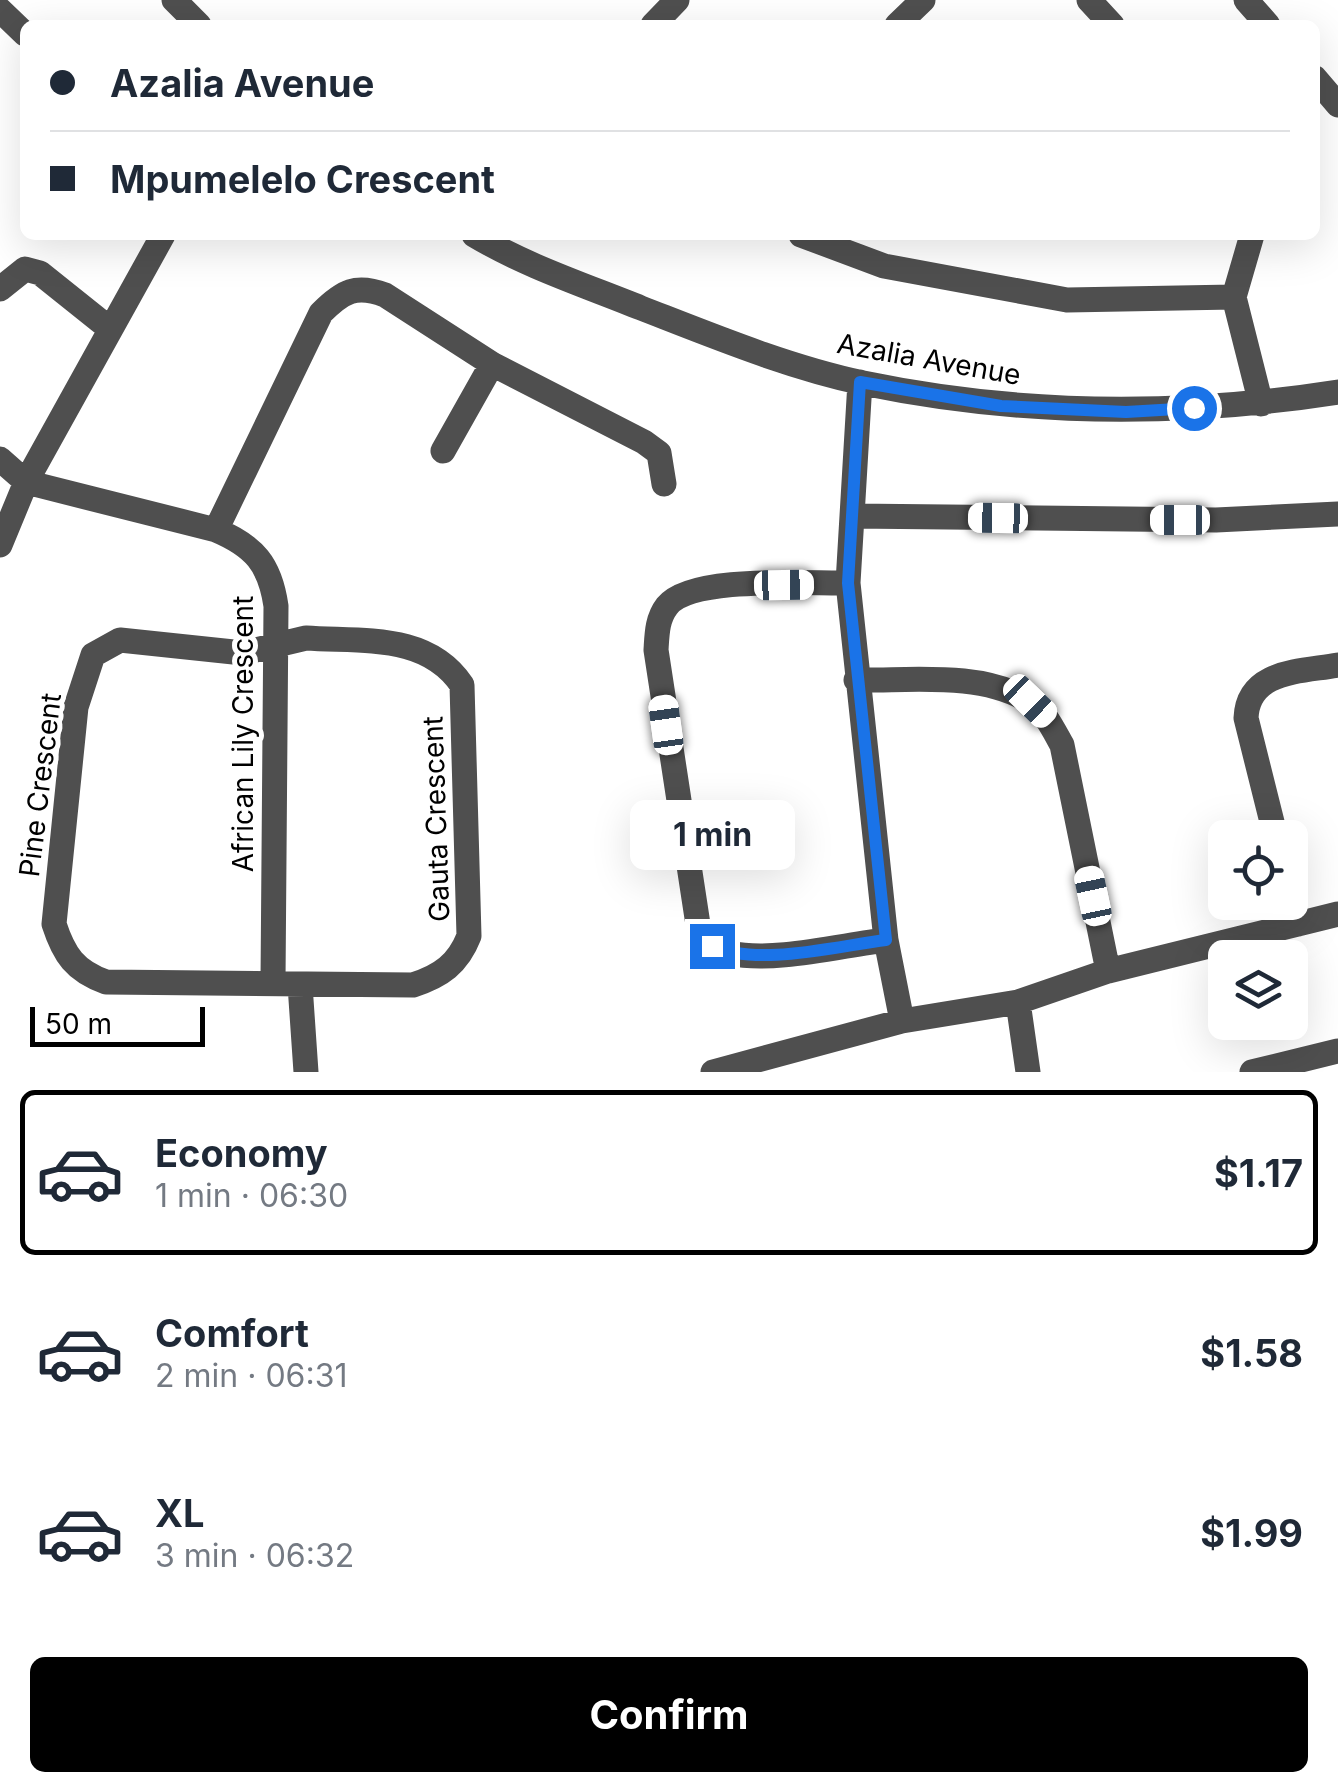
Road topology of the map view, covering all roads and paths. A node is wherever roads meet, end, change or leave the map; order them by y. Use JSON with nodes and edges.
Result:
{"nodes":[{"id":1,"x":174,"y":0,"type":"edge"},
{"id":2,"x":677,"y":0,"type":"edge"},
{"id":3,"x":923,"y":0,"type":"edge"},
{"id":4,"x":1090,"y":0,"type":"edge"},
{"id":5,"x":1246,"y":0,"type":"edge"},
{"id":6,"x":0,"y":10,"type":"edge"},
{"id":7,"x":194,"y":20,"type":"edge"},
{"id":8,"x":658,"y":20,"type":"edge"},
{"id":9,"x":902,"y":20,"type":"edge"},
{"id":10,"x":1108,"y":20,"type":"edge"},
{"id":11,"x":1264,"y":20,"type":"edge"},
{"id":12,"x":20,"y":29,"type":"edge"},
{"id":13,"x":1320,"y":84,"type":"edge"},
{"id":14,"x":1338,"y":104,"type":"edge"},
{"id":15,"x":160,"y":240,"type":"edge"},
{"id":16,"x":814,"y":240,"type":"edge"},
{"id":17,"x":1251,"y":240,"type":"edge"},
{"id":18,"x":515,"y":245,"type":"edge"},
{"id":19,"x":0,"y":289,"type":"edge"},
{"id":20,"x":1234,"y":297,"type":"junction"},
{"id":21,"x":110,"y":329,"type":"junction"},
{"id":22,"x":492,"y":364,"type":"junction"},
{"id":23,"x":860,"y":382,"type":"junction"},
{"id":24,"x":1338,"y":392,"type":"edge"},
{"id":25,"x":1262,"y":404,"type":"junction"},
{"id":26,"x":443,"y":451,"type":"dead end"},
{"id":27,"x":0,"y":459,"type":"edge"},
{"id":28,"x":26,"y":482,"type":"junction"},
{"id":29,"x":664,"y":484,"type":"dead end"},
{"id":30,"x":1338,"y":514,"type":"edge"},
{"id":31,"x":853,"y":516,"type":"junction"},
{"id":32,"x":216,"y":530,"type":"junction"},
{"id":33,"x":0,"y":544,"type":"edge"},
{"id":34,"x":848,"y":583,"type":"junction"},
{"id":35,"x":276,"y":644,"type":"junction"},
{"id":36,"x":1338,"y":665,"type":"edge"},
{"id":37,"x":856,"y":680,"type":"junction"},
{"id":38,"x":1272,"y":820,"type":"edge"},
{"id":39,"x":1338,"y":914,"type":"edge"},
{"id":40,"x":1297,"y":920,"type":"edge"},
{"id":41,"x":1298,"y":924,"type":"junction"},
{"id":42,"x":886,"y":940,"type":"junction"},
{"id":43,"x":1108,"y":972,"type":"junction"},
{"id":44,"x":273,"y":982,"type":"junction"},
{"id":45,"x":300,"y":984,"type":"junction"},
{"id":46,"x":1018,"y":1002,"type":"junction"},
{"id":47,"x":902,"y":1022,"type":"junction"},
{"id":48,"x":1338,"y":1051,"type":"edge"},
{"id":49,"x":306,"y":1072,"type":"edge"},
{"id":50,"x":713,"y":1072,"type":"edge"},
{"id":51,"x":1028,"y":1072,"type":"edge"},
{"id":52,"x":1252,"y":1072,"type":"edge"}],
"edges":[{"from":1,"to":7,"type":"street"},
{"from":2,"to":8,"type":"street"},
{"from":3,"to":9,"type":"street"},
{"from":4,"to":10,"type":"street"},
{"from":5,"to":11,"type":"street"},
{"from":6,"to":12,"type":"street"},
{"from":13,"to":14,"type":"street"},
{"from":15,"to":21,"type":"street"},
{"from":16,"to":20,"type":"street"},
{"from":17,"to":20,"type":"street"},
{"from":18,"to":23,"type":"street","name":"Azalia Avenue"},
{"from":19,"to":21,"type":"street"},
{"from":20,"to":25,"type":"street"},
{"from":21,"to":28,"type":"street"},
{"from":22,"to":26,"type":"street"},
{"from":22,"to":29,"type":"street"},
{"from":22,"to":32,"type":"street"},
{"from":23,"to":25,"type":"street","name":"Azalia Avenue"},
{"from":23,"to":31,"type":"street"},
{"from":24,"to":25,"type":"street","name":"Azalia Avenue"},
{"from":27,"to":28,"type":"street"},
{"from":28,"to":32,"type":"street","name":"African Lily Crescent"},
{"from":28,"to":33,"type":"street"},
{"from":30,"to":31,"type":"street"},
{"from":31,"to":34,"type":"street"},
{"from":32,"to":35,"type":"street","name":"African Lily Crescent"},
{"from":34,"to":37,"type":"street"},
{"from":34,"to":42,"type":"street"},
{"from":35,"to":44,"type":"street","name":"African Lily Crescent"},
{"from":35,"to":44,"type":"street","name":"Pine Crescent"},
{"from":35,"to":45,"type":"street","name":"Gauta Crescent"},
{"from":36,"to":38,"type":"street"},
{"from":37,"to":42,"type":"street"},
{"from":37,"to":43,"type":"street"},
{"from":39,"to":41,"type":"street"},
{"from":40,"to":41,"type":"street"},
{"from":41,"to":43,"type":"street"},
{"from":42,"to":47,"type":"street"},
{"from":43,"to":46,"type":"street"},
{"from":44,"to":45,"type":"street","name":"Gauta Crescent"},
{"from":45,"to":49,"type":"street"},
{"from":46,"to":47,"type":"street"},
{"from":46,"to":51,"type":"street"},
{"from":47,"to":50,"type":"street"},
{"from":48,"to":52,"type":"street"}]}
